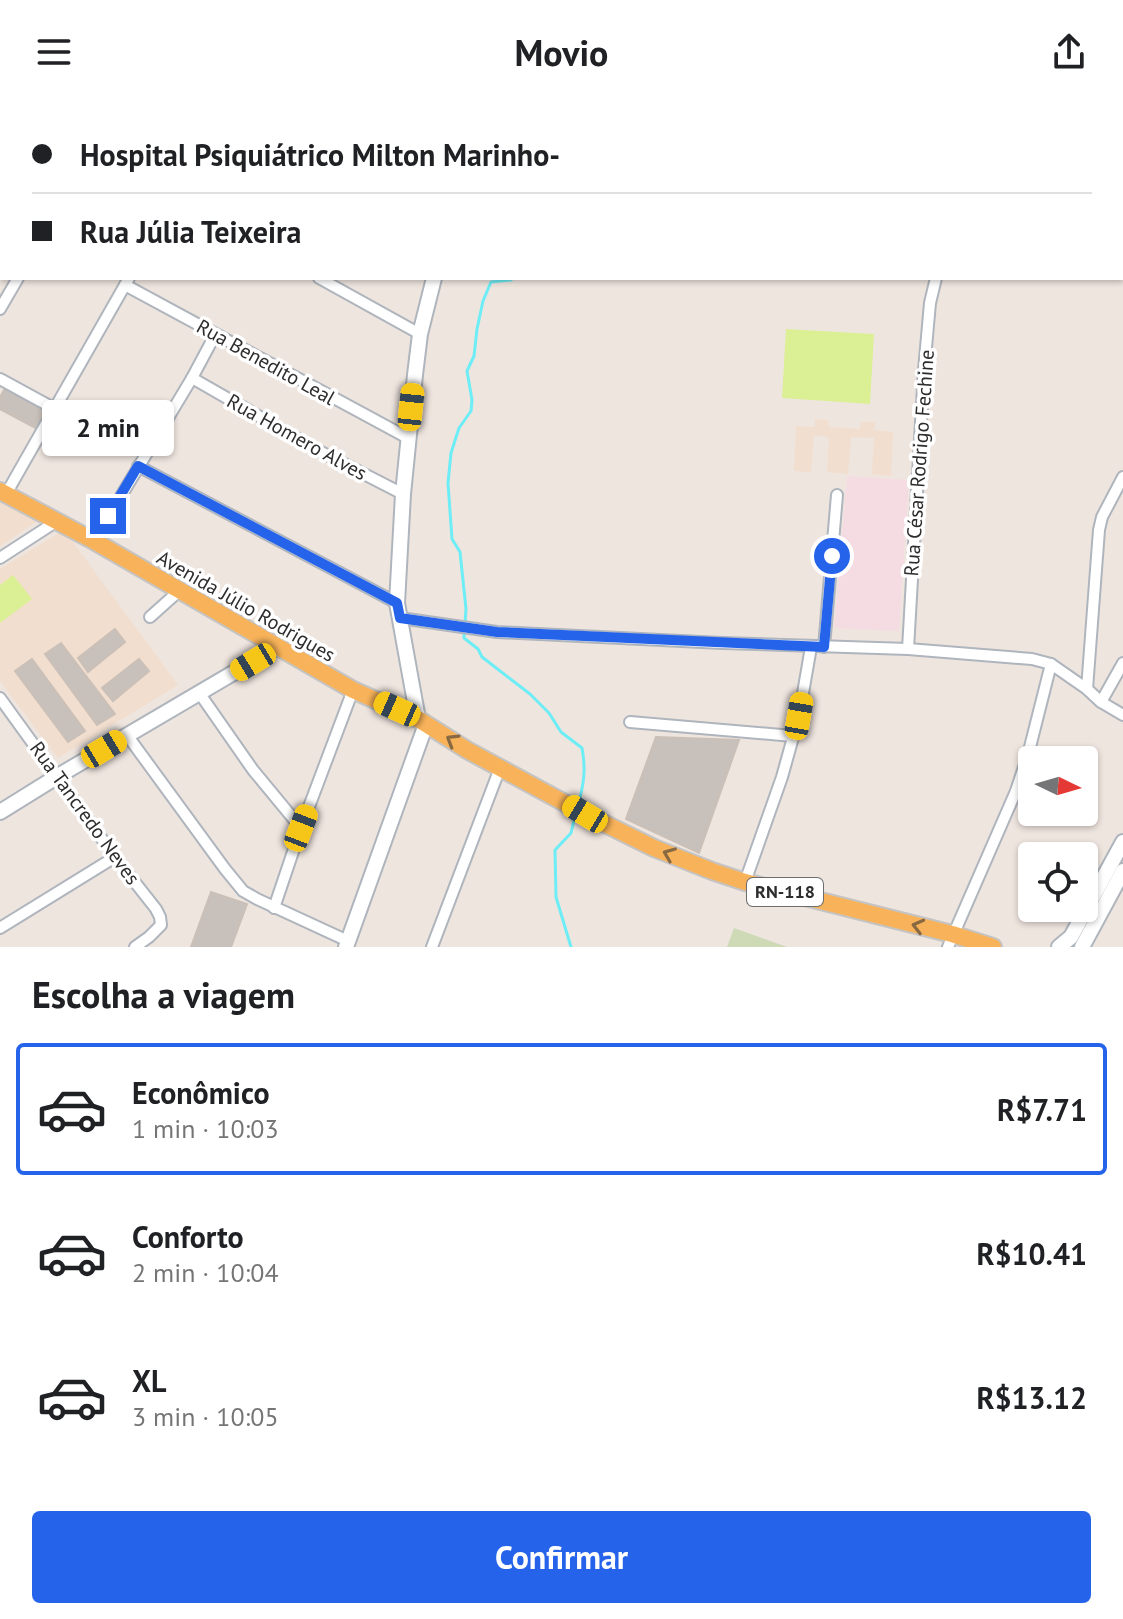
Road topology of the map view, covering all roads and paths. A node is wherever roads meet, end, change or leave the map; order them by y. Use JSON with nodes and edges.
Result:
{"nodes":[{"id":1,"x":17,"y":280,"type":"edge"},
{"id":2,"x":323,"y":280,"type":"edge"},
{"id":3,"x":434,"y":280,"type":"edge"},
{"id":4,"x":936,"y":280,"type":"edge"},
{"id":5,"x":127,"y":282,"type":"edge"},
{"id":6,"x":0,"y":309,"type":"edge"},
{"id":7,"x":420,"y":334,"type":"junction"},
{"id":8,"x":215,"y":335,"type":"junction"},
{"id":9,"x":192,"y":378,"type":"junction"},
{"id":10,"x":0,"y":379,"type":"edge"},
{"id":11,"x":55,"y":409,"type":"junction"},
{"id":12,"x":408,"y":438,"type":"junction"},
{"id":13,"x":138,"y":466,"type":"junction"},
{"id":14,"x":1123,"y":477,"type":"edge"},
{"id":15,"x":3,"y":492,"type":"edge"},
{"id":16,"x":403,"y":494,"type":"junction"},
{"id":17,"x":837,"y":495,"type":"dead end"},
{"id":18,"x":57,"y":521,"type":"junction"},
{"id":19,"x":95,"y":549,"type":"junction"},
{"id":20,"x":0,"y":558,"type":"edge"},
{"id":21,"x":179,"y":591,"type":"junction"},
{"id":22,"x":399,"y":611,"type":"junction"},
{"id":23,"x":150,"y":617,"type":"dead end"},
{"id":24,"x":279,"y":646,"type":"junction"},
{"id":25,"x":811,"y":647,"type":"junction"},
{"id":26,"x":824,"y":647,"type":"junction"},
{"id":27,"x":908,"y":649,"type":"junction"},
{"id":28,"x":1123,"y":663,"type":"edge"},
{"id":29,"x":1051,"y":664,"type":"junction"},
{"id":30,"x":1087,"y":689,"type":"junction"},
{"id":31,"x":353,"y":690,"type":"junction"},
{"id":32,"x":200,"y":694,"type":"junction"},
{"id":33,"x":0,"y":700,"type":"edge"},
{"id":34,"x":1101,"y":702,"type":"junction"},
{"id":35,"x":1123,"y":715,"type":"edge"},
{"id":36,"x":422,"y":722,"type":"junction"},
{"id":37,"x":630,"y":722,"type":"dead end"},
{"id":38,"x":127,"y":735,"type":"junction"},
{"id":39,"x":793,"y":736,"type":"junction"},
{"id":40,"x":500,"y":768,"type":"junction"},
{"id":41,"x":58,"y":776,"type":"junction"},
{"id":42,"x":0,"y":812,"type":"edge"},
{"id":43,"x":301,"y":828,"type":"junction"},
{"id":44,"x":1123,"y":842,"type":"edge"},
{"id":45,"x":115,"y":857,"type":"junction"},
{"id":46,"x":1123,"y":871,"type":"edge"},
{"id":47,"x":745,"y":882,"type":"junction"},
{"id":48,"x":274,"y":908,"type":"junction"},
{"id":49,"x":0,"y":928,"type":"edge"},
{"id":50,"x":950,"y":941,"type":"edge"},
{"id":51,"x":347,"y":944,"type":"edge"},
{"id":52,"x":135,"y":947,"type":"edge"},
{"id":53,"x":432,"y":947,"type":"edge"},
{"id":54,"x":993,"y":947,"type":"edge"},
{"id":55,"x":1059,"y":947,"type":"edge"},
{"id":56,"x":1082,"y":947,"type":"edge"}],
"edges":[{"from":1,"to":6,"type":"street"},
{"from":2,"to":7,"type":"street"},
{"from":3,"to":7,"type":"street"},
{"from":4,"to":27,"type":"street","name":"Rua César Rodrigo Fechine"},
{"from":5,"to":8,"type":"street","name":"Rua Benedito Leal"},
{"from":5,"to":11,"type":"street"},
{"from":7,"to":12,"type":"street"},
{"from":8,"to":9,"type":"street"},
{"from":8,"to":12,"type":"street","name":"Rua Benedito Leal"},
{"from":9,"to":13,"type":"street"},
{"from":9,"to":16,"type":"street","name":"Rua Homero Alves"},
{"from":10,"to":11,"type":"street"},
{"from":11,"to":15,"type":"street"},
{"from":12,"to":16,"type":"street"},
{"from":13,"to":19,"type":"street"},
{"from":13,"to":22,"type":"street"},
{"from":14,"to":30,"type":"street"},
{"from":15,"to":18,"type":"main road","number":"RN-118"},
{"from":16,"to":22,"type":"street"},
{"from":17,"to":26,"type":"street"},
{"from":18,"to":19,"type":"main road","name":"Avenida Júlio Rodrigues","number":"RN-118"},
{"from":18,"to":20,"type":"street"},
{"from":19,"to":21,"type":"main road","name":"Avenida Júlio Rodrigues","number":"RN-118"},
{"from":21,"to":23,"type":"street"},
{"from":21,"to":24,"type":"main road","name":"Avenida Júlio Rodrigues","number":"RN-118"},
{"from":22,"to":25,"type":"street"},
{"from":22,"to":36,"type":"street"},
{"from":24,"to":31,"type":"main road","name":"Avenida Júlio Rodrigues","number":"RN-118"},
{"from":24,"to":32,"type":"street"},
{"from":25,"to":26,"type":"street"},
{"from":25,"to":39,"type":"street"},
{"from":26,"to":27,"type":"street"},
{"from":27,"to":29,"type":"street"},
{"from":28,"to":34,"type":"street"},
{"from":29,"to":30,"type":"street"},
{"from":29,"to":50,"type":"street"},
{"from":30,"to":34,"type":"street"},
{"from":31,"to":36,"type":"main road","name":"Avenida Júlio Rodrigues","number":"RN-118"},
{"from":31,"to":43,"type":"street"},
{"from":32,"to":38,"type":"street"},
{"from":32,"to":43,"type":"street"},
{"from":33,"to":41,"type":"street","name":"Rua Tancredo Neves"},
{"from":34,"to":35,"type":"street"},
{"from":40,"to":36,"type":"main road","number":"RN-118","one_way":true},
{"from":36,"to":51,"type":"street"},
{"from":37,"to":39,"type":"street"},
{"from":38,"to":41,"type":"street"},
{"from":38,"to":48,"type":"street"},
{"from":39,"to":47,"type":"street"},
{"from":47,"to":40,"type":"main road","number":"RN-118","one_way":true},
{"from":40,"to":53,"type":"street"},
{"from":41,"to":42,"type":"street"},
{"from":41,"to":45,"type":"street","name":"Rua Tancredo Neves"},
{"from":43,"to":48,"type":"street"},
{"from":44,"to":55,"type":"street"},
{"from":45,"to":49,"type":"street"},
{"from":45,"to":52,"type":"street","name":"Rua Tancredo Neves"},
{"from":46,"to":56,"type":"street"},
{"from":50,"to":47,"type":"main road","number":"RN-118","one_way":true},
{"from":48,"to":51,"type":"street"},
{"from":50,"to":54,"type":"main road","number":"RN-118"}]}
